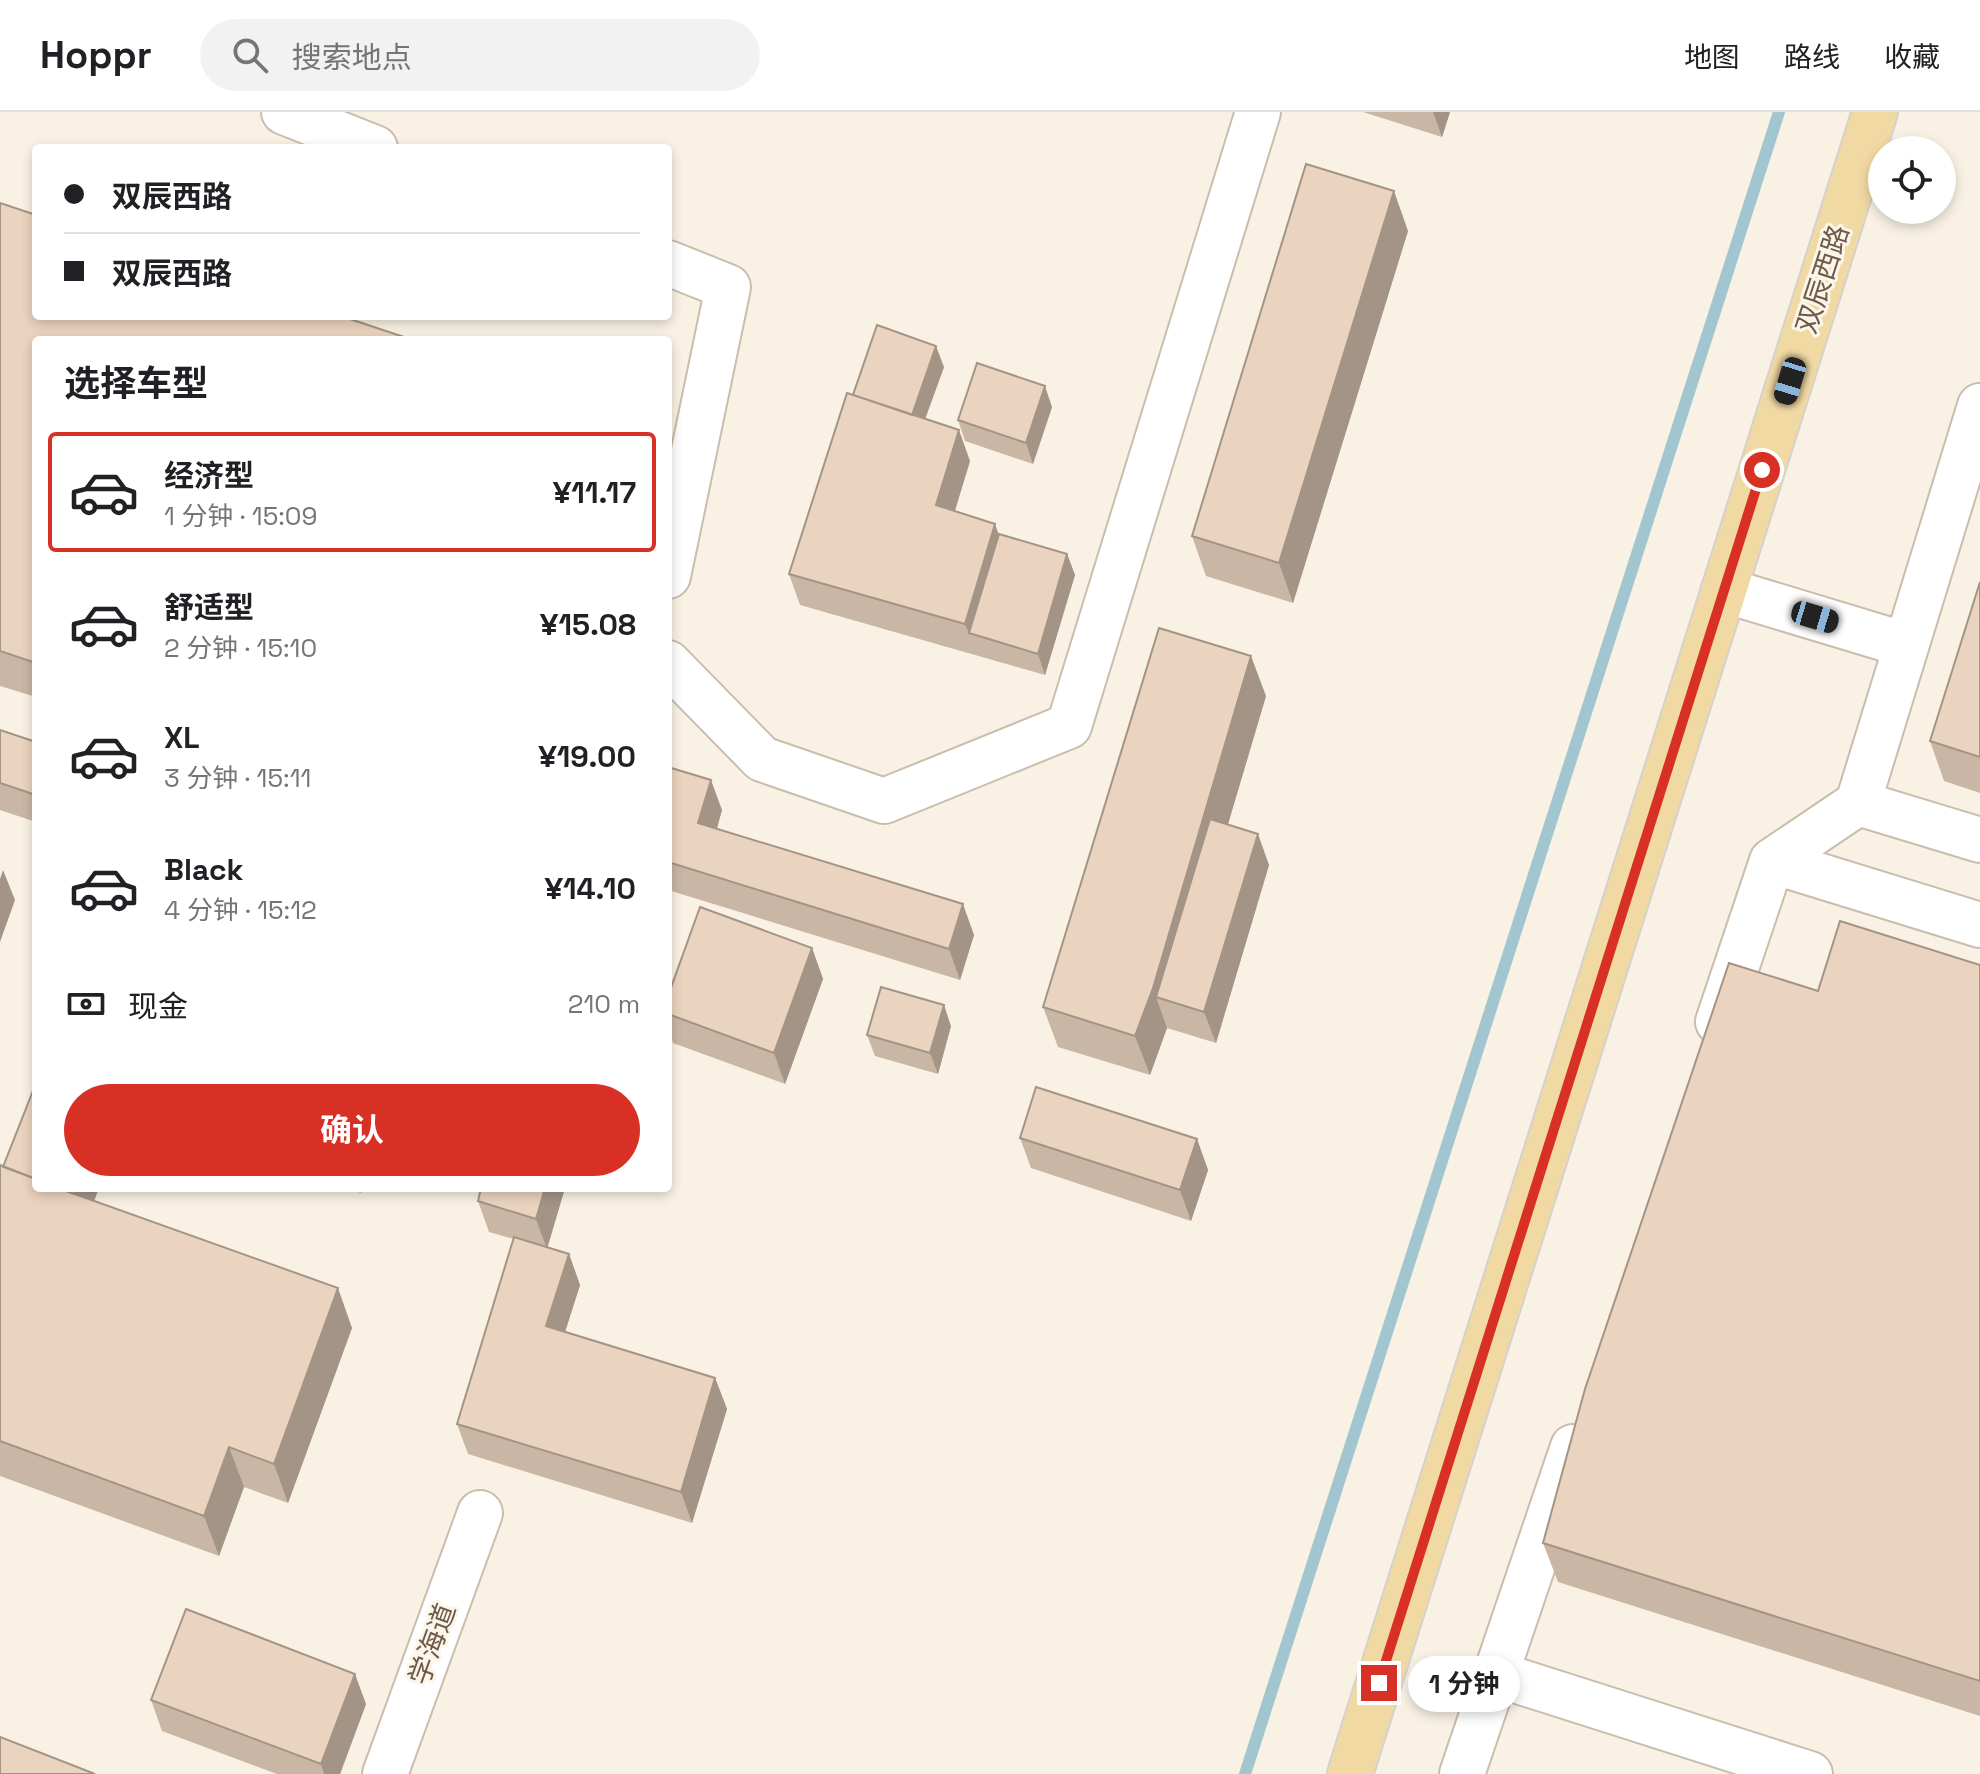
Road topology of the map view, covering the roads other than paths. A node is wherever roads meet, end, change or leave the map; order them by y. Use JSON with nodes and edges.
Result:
{"nodes":[{"id":1,"x":284,"y":112,"type":"edge"},
{"id":2,"x":1258,"y":112,"type":"edge"},
{"id":3,"x":1875,"y":112,"type":"edge"},
{"id":4,"x":365,"y":144,"type":"edge"},
{"id":5,"x":672,"y":265,"type":"edge"},
{"id":6,"x":1980,"y":406,"type":"edge"},
{"id":7,"x":672,"y":557,"type":"edge"},
{"id":8,"x":1724,"y":590,"type":"junction"},
{"id":9,"x":1906,"y":645,"type":"junction"},
{"id":10,"x":672,"y":667,"type":"edge"},
{"id":11,"x":1858,"y":803,"type":"junction"},
{"id":12,"x":1980,"y":840,"type":"edge"},
{"id":13,"x":1772,"y":861,"type":"junction"},
{"id":14,"x":1980,"y":925,"type":"edge"},
{"id":15,"x":1706,"y":1057,"type":"edge"},
{"id":16,"x":1588,"y":1403,"type":"edge"},
{"id":17,"x":480,"y":1513,"type":"dead end"},
{"id":18,"x":1496,"y":1674,"type":"junction"},
{"id":19,"x":385,"y":1774,"type":"edge"},
{"id":20,"x":1350,"y":1774,"type":"edge"},
{"id":21,"x":1462,"y":1774,"type":"edge"},
{"id":22,"x":1810,"y":1774,"type":"edge"}],
"edges":[{"from":1,"to":4,"type":"street"},
{"from":2,"to":10,"type":"street"},
{"from":3,"to":8,"type":"main road","name":"双辰西路"},
{"from":5,"to":7,"type":"street"},
{"from":6,"to":9,"type":"street"},
{"from":8,"to":9,"type":"street"},
{"from":8,"to":20,"type":"main road","name":"双辰西路"},
{"from":9,"to":11,"type":"street"},
{"from":11,"to":12,"type":"street"},
{"from":11,"to":13,"type":"street"},
{"from":13,"to":14,"type":"street"},
{"from":13,"to":15,"type":"street"},
{"from":16,"to":18,"type":"street"},
{"from":17,"to":19,"type":"street","name":"学海道"},
{"from":18,"to":21,"type":"street"},
{"from":18,"to":22,"type":"street"}]}
